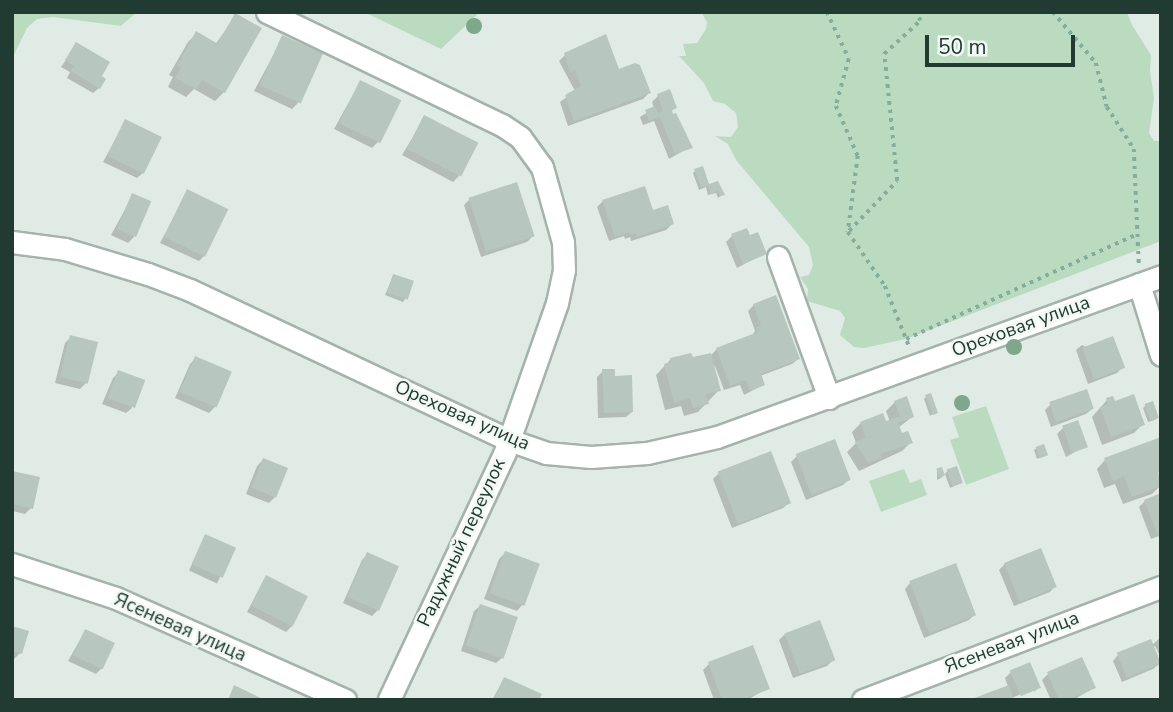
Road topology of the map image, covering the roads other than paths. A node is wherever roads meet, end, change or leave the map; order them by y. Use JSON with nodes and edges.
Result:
{"nodes":[{"id":1,"x":267,"y":12,"type":"edge"},
{"id":2,"x":12,"y":242,"type":"edge"},
{"id":3,"x":778,"y":257,"type":"dead end"},
{"id":4,"x":1161,"y":276,"type":"edge"},
{"id":5,"x":1139,"y":284,"type":"junction"},
{"id":6,"x":1161,"y":355,"type":"edge"},
{"id":7,"x":829,"y":398,"type":"junction"},
{"id":8,"x":509,"y":440,"type":"junction"},
{"id":9,"x":12,"y":564,"type":"edge"},
{"id":10,"x":1161,"y":587,"type":"edge"},
{"id":11,"x":345,"y":700,"type":"edge"},
{"id":12,"x":389,"y":700,"type":"edge"},
{"id":13,"x":863,"y":700,"type":"edge"}],
"edges":[{"from":1,"to":8,"type":"street","name":"Радужный переулок"},
{"from":2,"to":8,"type":"street","name":"Ореховая улица"},
{"from":3,"to":7,"type":"street"},
{"from":4,"to":5,"type":"street","name":"Ореховая улица"},
{"from":5,"to":6,"type":"street"},
{"from":5,"to":7,"type":"street","name":"Ореховая улица"},
{"from":7,"to":8,"type":"street","name":"Ореховая улица"},
{"from":8,"to":12,"type":"street","name":"Радужный переулок"},
{"from":9,"to":11,"type":"street","name":"Ясеневая улица"},
{"from":10,"to":13,"type":"street","name":"Ясеневая улица"}]}
